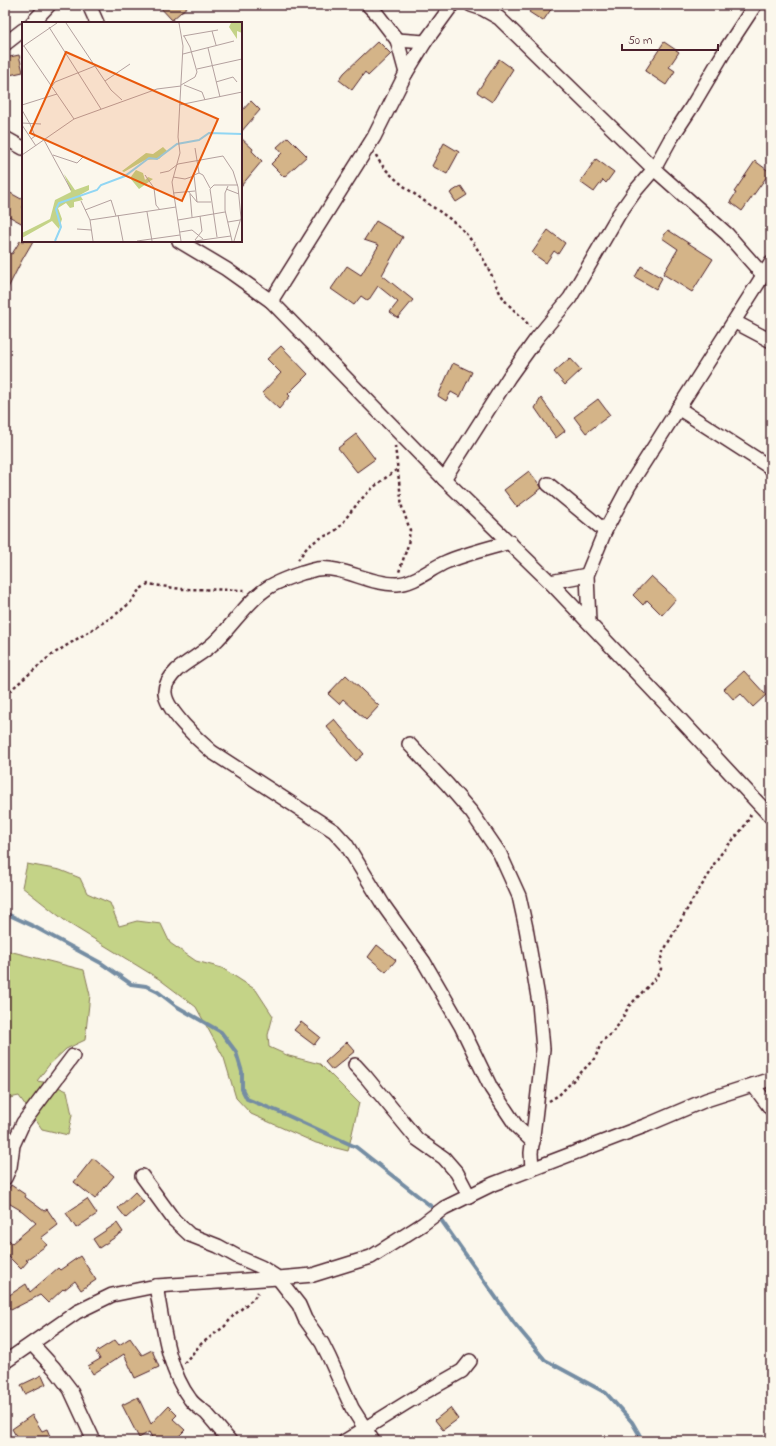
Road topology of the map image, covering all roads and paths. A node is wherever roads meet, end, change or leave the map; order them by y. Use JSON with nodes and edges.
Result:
{"nodes":[{"id":1,"x":49,"y":5,"type":"edge"},
{"id":2,"x":89,"y":5,"type":"edge"},
{"id":3,"x":368,"y":5,"type":"edge"},
{"id":4,"x":452,"y":5,"type":"edge"},
{"id":5,"x":470,"y":5,"type":"edge"},
{"id":6,"x":755,"y":5,"type":"edge"},
{"id":7,"x":33,"y":22,"type":"edge"},
{"id":8,"x":97,"y":22,"type":"edge"},
{"id":9,"x":22,"y":31,"type":"edge"},
{"id":10,"x":397,"y":40,"type":"junction"},
{"id":11,"x":425,"y":42,"type":"junction"},
{"id":12,"x":5,"y":44,"type":"edge"},
{"id":13,"x":406,"y":73,"type":"junction"},
{"id":14,"x":374,"y":137,"type":"junction"},
{"id":15,"x":5,"y":138,"type":"edge"},
{"id":16,"x":22,"y":147,"type":"edge"},
{"id":17,"x":654,"y":169,"type":"junction"},
{"id":18,"x":181,"y":242,"type":"edge"},
{"id":19,"x":771,"y":263,"type":"edge"},
{"id":20,"x":763,"y":275,"type":"junction"},
{"id":21,"x":271,"y":301,"type":"junction"},
{"id":22,"x":735,"y":322,"type":"junction"},
{"id":23,"x":537,"y":338,"type":"junction"},
{"id":24,"x":771,"y":341,"type":"edge"},
{"id":25,"x":678,"y":408,"type":"junction"},
{"id":26,"x":393,"y":426,"type":"junction"},
{"id":27,"x":771,"y":468,"type":"edge"},
{"id":28,"x":398,"y":469,"type":"junction"},
{"id":29,"x":444,"y":479,"type":"junction"},
{"id":30,"x":548,"y":484,"type":"dead end"},
{"id":31,"x":605,"y":531,"type":"junction"},
{"id":32,"x":510,"y":542,"type":"junction"},
{"id":33,"x":587,"y":574,"type":"junction"},
{"id":34,"x":286,"y":580,"type":"junction"},
{"id":35,"x":550,"y":582,"type":"junction"},
{"id":36,"x":397,"y":584,"type":"junction"},
{"id":37,"x":262,"y":592,"type":"junction"},
{"id":38,"x":589,"y":622,"type":"junction"},
{"id":39,"x":5,"y":696,"type":"edge"},
{"id":40,"x":409,"y":744,"type":"dead end"},
{"id":41,"x":749,"y":794,"type":"junction"},
{"id":42,"x":771,"y":818,"type":"edge"},
{"id":43,"x":73,"y":1056,"type":"dead end"},
{"id":44,"x":355,"y":1065,"type":"dead end"},
{"id":45,"x":771,"y":1079,"type":"edge"},
{"id":46,"x":753,"y":1085,"type":"junction"},
{"id":47,"x":536,"y":1108,"type":"junction"},
{"id":48,"x":771,"y":1109,"type":"edge"},
{"id":49,"x":533,"y":1142,"type":"junction"},
{"id":50,"x":532,"y":1169,"type":"junction"},
{"id":51,"x":142,"y":1176,"type":"dead end"},
{"id":52,"x":5,"y":1178,"type":"edge"},
{"id":53,"x":469,"y":1196,"type":"junction"},
{"id":54,"x":272,"y":1279,"type":"junction"},
{"id":55,"x":156,"y":1286,"type":"junction"},
{"id":56,"x":32,"y":1344,"type":"junction"},
{"id":57,"x":470,"y":1361,"type":"dead end"},
{"id":58,"x":5,"y":1362,"type":"edge"},
{"id":59,"x":175,"y":1371,"type":"junction"},
{"id":60,"x":365,"y":1429,"type":"junction"},
{"id":61,"x":94,"y":1441,"type":"edge"},
{"id":62,"x":230,"y":1441,"type":"edge"},
{"id":63,"x":344,"y":1441,"type":"edge"},
{"id":64,"x":373,"y":1441,"type":"edge"}],
"edges":[{"from":1,"to":7,"type":"street"},
{"from":2,"to":8,"type":"street"},
{"from":3,"to":10,"type":"street"},
{"from":4,"to":11,"type":"street"},
{"from":5,"to":17,"type":"street"},
{"from":6,"to":17,"type":"street"},
{"from":9,"to":12,"type":"street"},
{"from":10,"to":11,"type":"street"},
{"from":10,"to":13,"type":"street"},
{"from":11,"to":13,"type":"street"},
{"from":13,"to":14,"type":"street"},
{"from":14,"to":21,"type":"street"},
{"from":14,"to":23,"type":"path"},
{"from":15,"to":16,"type":"street"},
{"from":17,"to":20,"type":"street"},
{"from":17,"to":23,"type":"street"},
{"from":18,"to":21,"type":"street"},
{"from":19,"to":20,"type":"street"},
{"from":20,"to":22,"type":"street"},
{"from":21,"to":26,"type":"street"},
{"from":22,"to":24,"type":"street"},
{"from":22,"to":25,"type":"street"},
{"from":23,"to":29,"type":"street"},
{"from":25,"to":27,"type":"street"},
{"from":25,"to":31,"type":"street"},
{"from":26,"to":28,"type":"path"},
{"from":26,"to":29,"type":"street"},
{"from":28,"to":34,"type":"path"},
{"from":28,"to":36,"type":"path"},
{"from":29,"to":32,"type":"street"},
{"from":30,"to":31,"type":"street"},
{"from":31,"to":33,"type":"street"},
{"from":32,"to":35,"type":"street"},
{"from":32,"to":36,"type":"street"},
{"from":33,"to":35,"type":"street"},
{"from":33,"to":38,"type":"street"},
{"from":34,"to":36,"type":"street"},
{"from":34,"to":37,"type":"street"},
{"from":35,"to":38,"type":"street"},
{"from":37,"to":39,"type":"path"},
{"from":37,"to":49,"type":"street"},
{"from":38,"to":41,"type":"street"},
{"from":40,"to":47,"type":"street"},
{"from":41,"to":42,"type":"street"},
{"from":41,"to":47,"type":"path"},
{"from":43,"to":52,"type":"street"},
{"from":44,"to":53,"type":"street"},
{"from":45,"to":46,"type":"street"},
{"from":46,"to":48,"type":"street"},
{"from":46,"to":50,"type":"street"},
{"from":47,"to":49,"type":"street"},
{"from":49,"to":50,"type":"street"},
{"from":50,"to":53,"type":"street"},
{"from":51,"to":54,"type":"street"},
{"from":53,"to":54,"type":"street"},
{"from":54,"to":55,"type":"street"},
{"from":54,"to":59,"type":"path"},
{"from":54,"to":60,"type":"street"},
{"from":55,"to":56,"type":"street"},
{"from":55,"to":59,"type":"street"},
{"from":56,"to":58,"type":"street"},
{"from":56,"to":61,"type":"street"},
{"from":57,"to":60,"type":"street"},
{"from":59,"to":62,"type":"street"},
{"from":60,"to":63,"type":"street"},
{"from":60,"to":64,"type":"street"}]}
